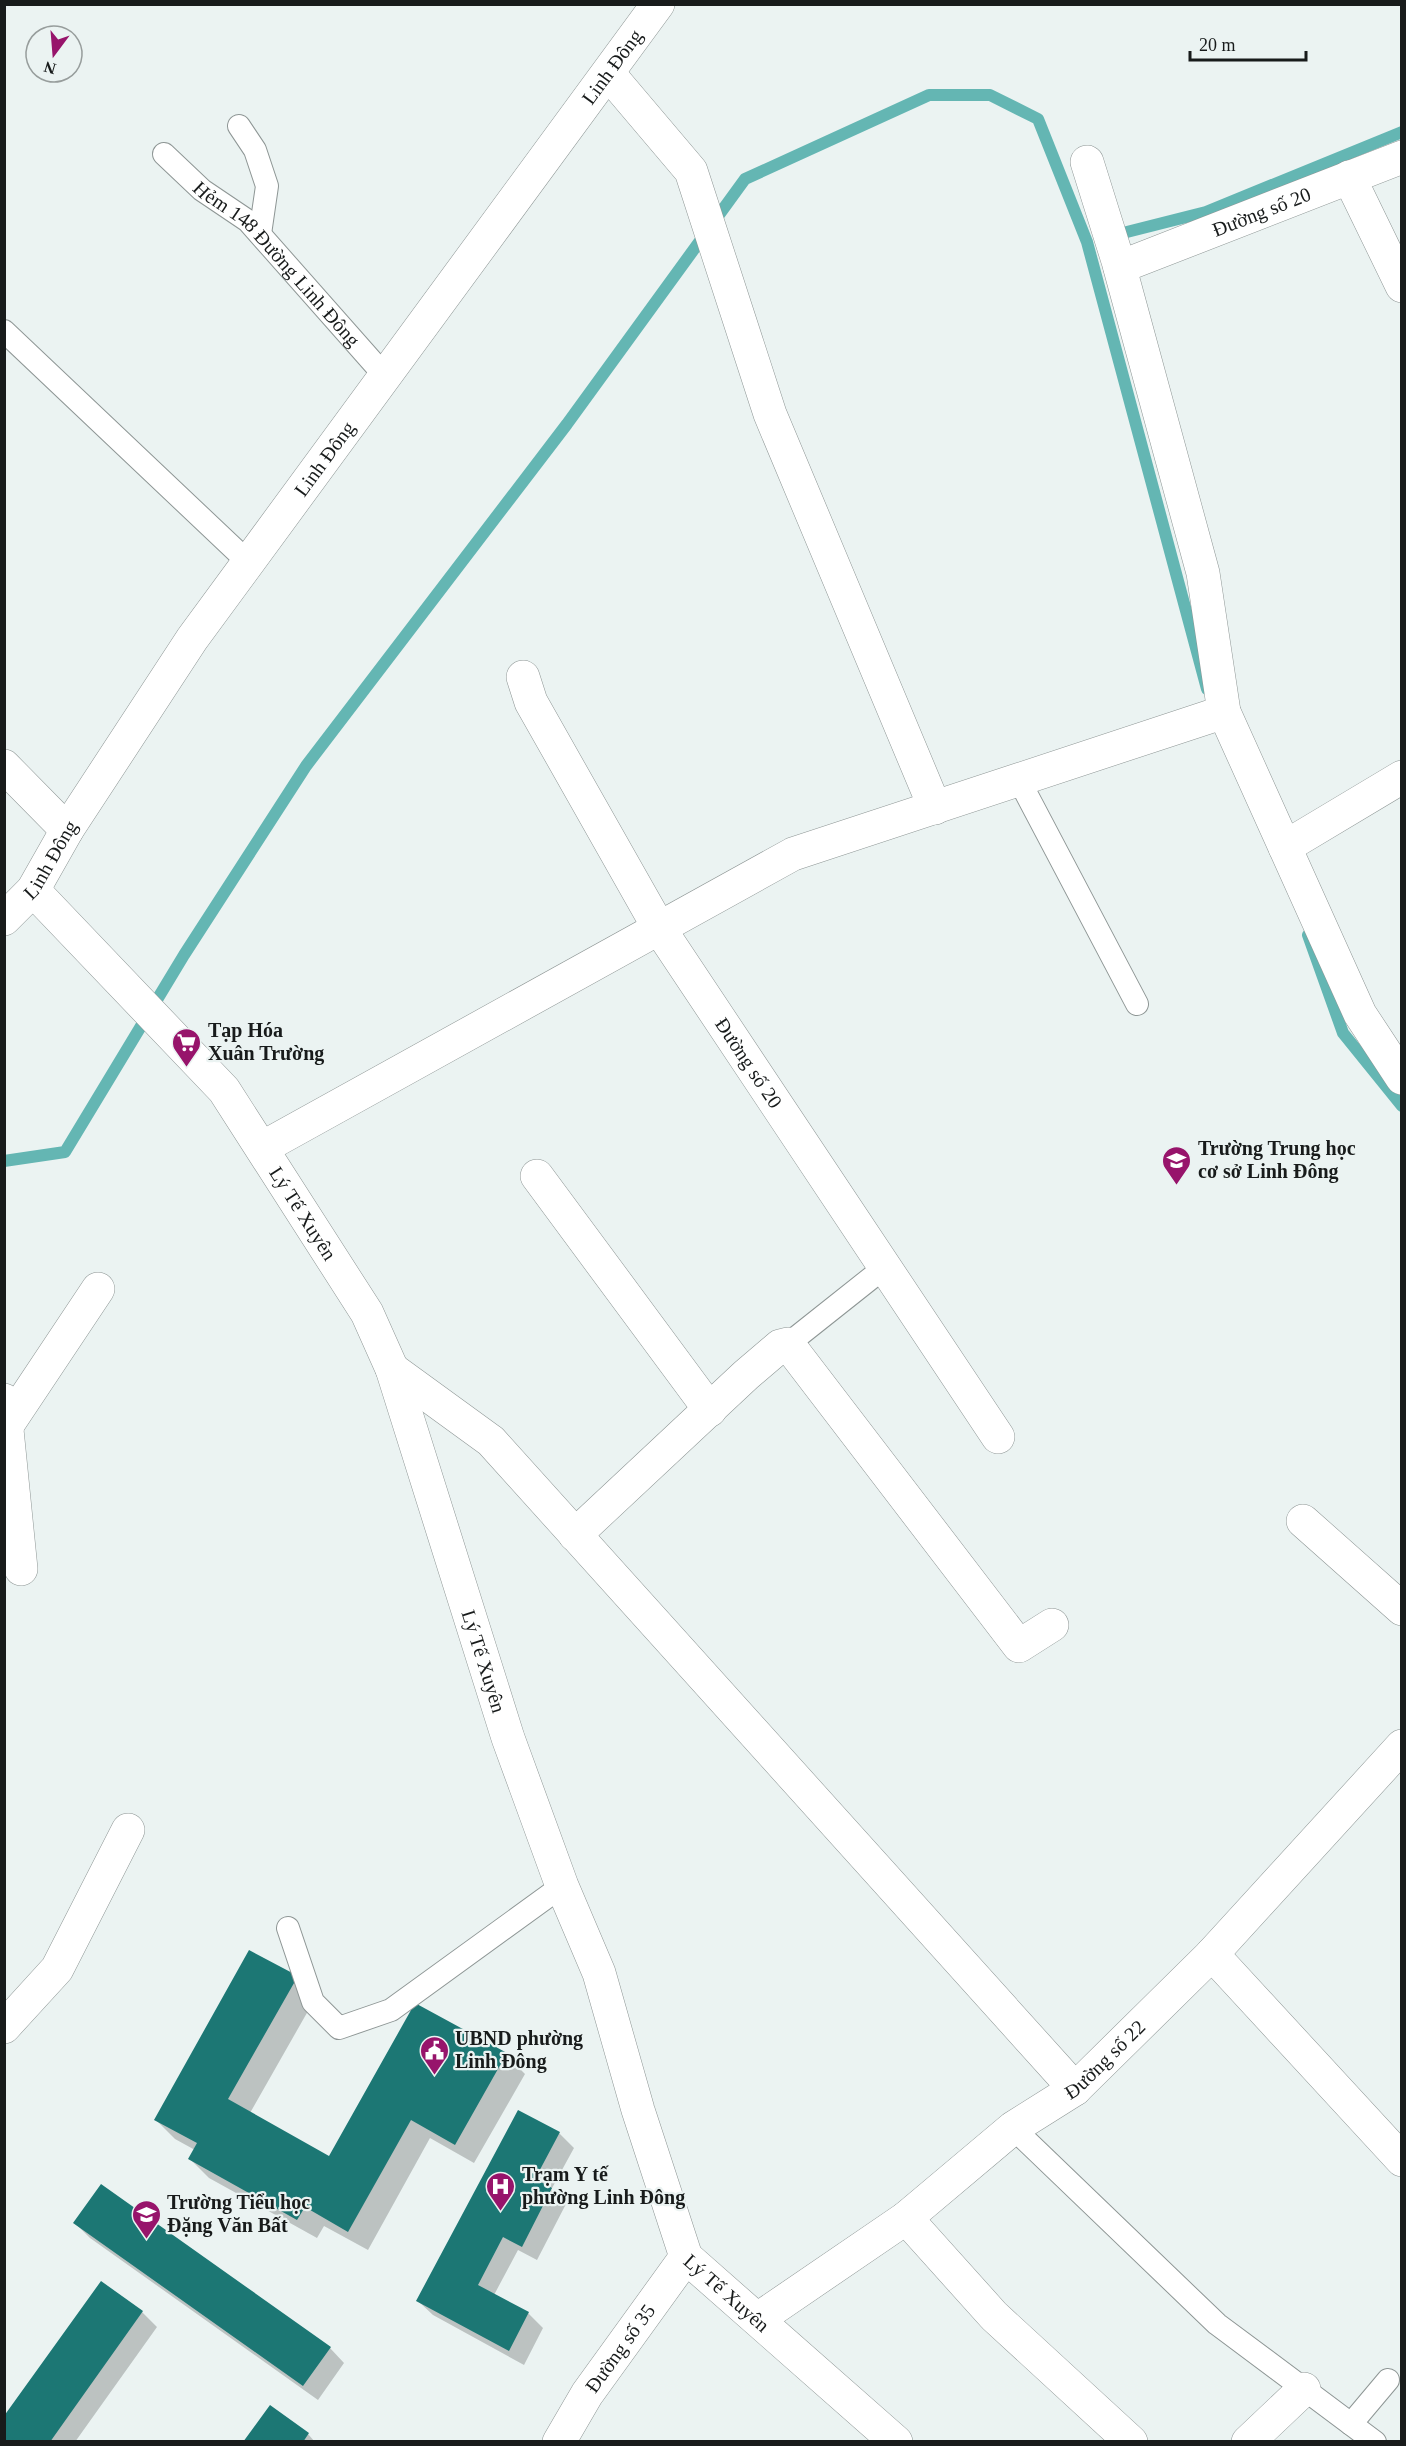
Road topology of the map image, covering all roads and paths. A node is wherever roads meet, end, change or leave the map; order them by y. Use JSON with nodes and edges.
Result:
{"nodes":[{"id":1,"x":658,"y":4,"type":"edge"},
{"id":2,"x":608,"y":73,"type":"junction"},
{"id":3,"x":239,"y":126,"type":"dead end"},
{"id":4,"x":164,"y":154,"type":"dead end"},
{"id":5,"x":1401,"y":157,"type":"edge"},
{"id":6,"x":1087,"y":162,"type":"dead end"},
{"id":7,"x":1349,"y":177,"type":"junction"},
{"id":8,"x":260,"y":234,"type":"junction"},
{"id":9,"x":1119,"y":264,"type":"junction"},
{"id":10,"x":1401,"y":285,"type":"edge"},
{"id":11,"x":4,"y":331,"type":"edge"},
{"id":12,"x":385,"y":376,"type":"junction"},
{"id":13,"x":248,"y":562,"type":"junction"},
{"id":14,"x":523,"y":677,"type":"dead end"},
{"id":15,"x":1213,"y":715,"type":"junction"},
{"id":16,"x":4,"y":766,"type":"edge"},
{"id":17,"x":1401,"y":777,"type":"edge"},
{"id":18,"x":1019,"y":780,"type":"junction"},
{"id":19,"x":935,"y":808,"type":"junction"},
{"id":20,"x":68,"y":830,"type":"junction"},
{"id":21,"x":1285,"y":848,"type":"junction"},
{"id":22,"x":33,"y":890,"type":"junction"},
{"id":23,"x":4,"y":919,"type":"edge"},
{"id":24,"x":659,"y":928,"type":"junction"},
{"id":25,"x":1137,"y":1004,"type":"dead end"},
{"id":26,"x":1401,"y":1078,"type":"edge"},
{"id":27,"x":262,"y":1148,"type":"junction"},
{"id":28,"x":537,"y":1176,"type":"dead end"},
{"id":29,"x":885,"y":1267,"type":"junction"},
{"id":30,"x":98,"y":1289,"type":"dead end"},
{"id":31,"x":788,"y":1344,"type":"junction"},
{"id":32,"x":392,"y":1369,"type":"junction"},
{"id":33,"x":710,"y":1410,"type":"junction"},
{"id":34,"x":6,"y":1412,"type":"edge"},
{"id":35,"x":998,"y":1437,"type":"dead end"},
{"id":36,"x":1303,"y":1521,"type":"dead end"},
{"id":37,"x":575,"y":1535,"type":"junction"},
{"id":38,"x":21,"y":1569,"type":"dead end"},
{"id":39,"x":1401,"y":1609,"type":"edge"},
{"id":40,"x":1052,"y":1625,"type":"dead end"},
{"id":41,"x":1399,"y":1754,"type":"edge"},
{"id":42,"x":128,"y":1830,"type":"dead end"},
{"id":43,"x":562,"y":1886,"type":"junction"},
{"id":44,"x":288,"y":1928,"type":"dead end"},
{"id":45,"x":1212,"y":1954,"type":"junction"},
{"id":46,"x":4,"y":2027,"type":"edge"},
{"id":47,"x":1075,"y":2089,"type":"junction"},
{"id":48,"x":1012,"y":2127,"type":"junction"},
{"id":49,"x":1401,"y":2160,"type":"edge"},
{"id":50,"x":906,"y":2218,"type":"junction"},
{"id":51,"x":686,"y":2257,"type":"junction"},
{"id":52,"x":758,"y":2319,"type":"junction"},
{"id":53,"x":1388,"y":2380,"type":"dead end"},
{"id":54,"x":1304,"y":2389,"type":"junction"},
{"id":55,"x":1351,"y":2424,"type":"junction"},
{"id":56,"x":559,"y":2442,"type":"edge"},
{"id":57,"x":896,"y":2442,"type":"edge"},
{"id":58,"x":1131,"y":2442,"type":"edge"},
{"id":59,"x":1248,"y":2442,"type":"edge"},
{"id":60,"x":1375,"y":2442,"type":"edge"}],
"edges":[{"from":1,"to":2,"type":"street","name":"Linh Đông"},
{"from":2,"to":12,"type":"street","name":"Linh Đông"},
{"from":2,"to":19,"type":"street"},
{"from":3,"to":8,"type":"lane"},
{"from":4,"to":8,"type":"lane","name":"Hẻm 148 Đường Linh Đông"},
{"from":5,"to":7,"type":"street","name":"Đường số 20"},
{"from":6,"to":9,"type":"street"},
{"from":7,"to":9,"type":"street","name":"Đường số 20"},
{"from":7,"to":10,"type":"street"},
{"from":8,"to":12,"type":"lane","name":"Hẻm 148 Đường Linh Đông"},
{"from":9,"to":15,"type":"street"},
{"from":11,"to":13,"type":"lane"},
{"from":12,"to":13,"type":"street","name":"Linh Đông"},
{"from":13,"to":20,"type":"street","name":"Linh Đông"},
{"from":14,"to":24,"type":"street","name":"Đường số 20"},
{"from":15,"to":18,"type":"street"},
{"from":15,"to":21,"type":"street"},
{"from":16,"to":20,"type":"street"},
{"from":17,"to":21,"type":"street"},
{"from":18,"to":19,"type":"street"},
{"from":18,"to":25,"type":"lane"},
{"from":19,"to":24,"type":"street"},
{"from":20,"to":22,"type":"street","name":"Linh Đông"},
{"from":21,"to":26,"type":"street"},
{"from":22,"to":23,"type":"street","name":"Linh Đông"},
{"from":22,"to":27,"type":"street","name":"Lý Tế Xuyên"},
{"from":24,"to":27,"type":"street"},
{"from":24,"to":29,"type":"street","name":"Đường số 20"},
{"from":27,"to":32,"type":"street","name":"Lý Tế Xuyên"},
{"from":28,"to":33,"type":"street"},
{"from":29,"to":31,"type":"lane"},
{"from":29,"to":35,"type":"street","name":"Đường số 20"},
{"from":30,"to":34,"type":"street"},
{"from":31,"to":33,"type":"street"},
{"from":31,"to":40,"type":"street"},
{"from":32,"to":37,"type":"street"},
{"from":32,"to":43,"type":"street","name":"Lý Tế Xuyên"},
{"from":33,"to":37,"type":"street"},
{"from":34,"to":38,"type":"street"},
{"from":36,"to":39,"type":"street"},
{"from":37,"to":47,"type":"street"},
{"from":41,"to":45,"type":"street","name":"Đường số 22"},
{"from":42,"to":46,"type":"street"},
{"from":43,"to":44,"type":"lane"},
{"from":43,"to":51,"type":"street","name":"Lý Tế Xuyên"},
{"from":45,"to":47,"type":"street","name":"Đường số 22"},
{"from":45,"to":49,"type":"street"},
{"from":47,"to":48,"type":"street","name":"Đường số 22"},
{"from":48,"to":50,"type":"street","name":"Đường số 22"},
{"from":48,"to":54,"type":"lane"},
{"from":50,"to":52,"type":"street","name":"Đường số 22"},
{"from":50,"to":58,"type":"street"},
{"from":51,"to":52,"type":"street","name":"Lý Tế Xuyên"},
{"from":51,"to":56,"type":"street","name":"Đường số 35"},
{"from":52,"to":57,"type":"street","name":"Lý Tế Xuyên"},
{"from":53,"to":55,"type":"lane"},
{"from":54,"to":55,"type":"lane"},
{"from":54,"to":59,"type":"street"},
{"from":55,"to":60,"type":"lane"}]}
